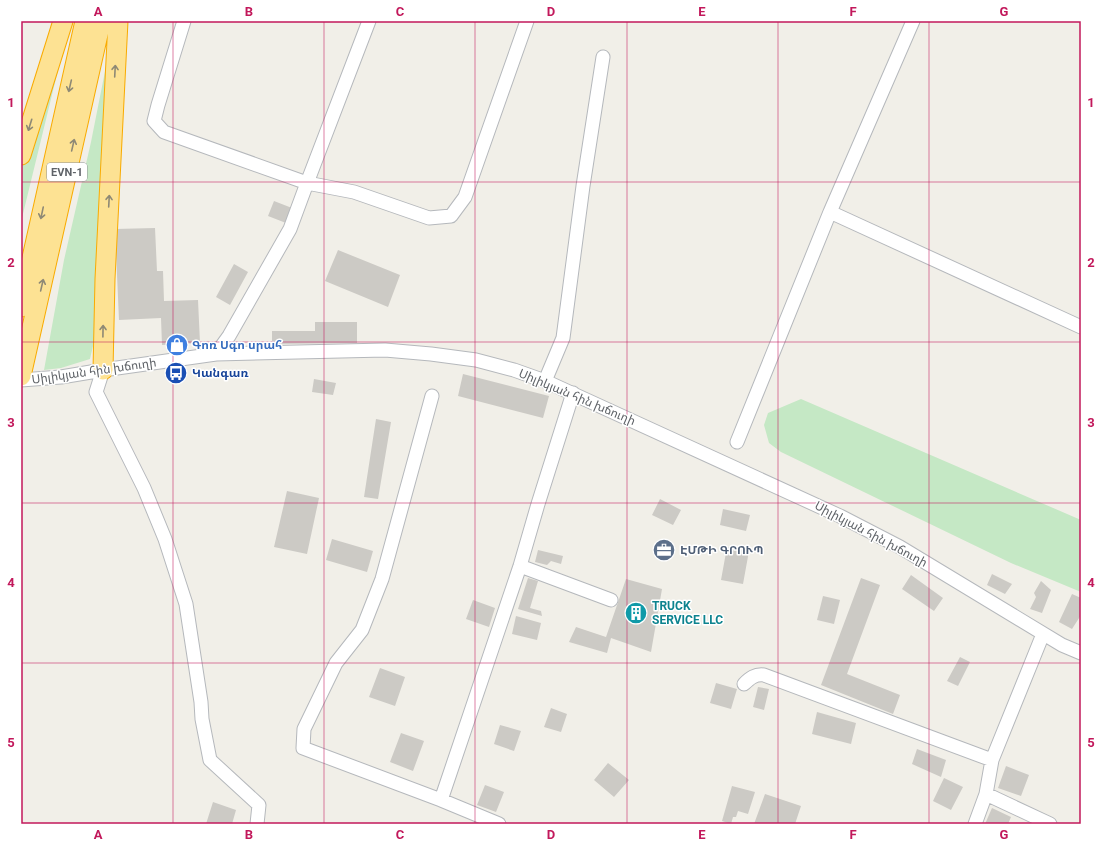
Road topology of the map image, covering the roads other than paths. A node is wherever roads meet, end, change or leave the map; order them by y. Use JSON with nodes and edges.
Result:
{"nodes":[{"id":1,"x":63,"y":21,"type":"edge"},
{"id":2,"x":85,"y":21,"type":"edge"},
{"id":3,"x":101,"y":21,"type":"edge"},
{"id":4,"x":118,"y":21,"type":"edge"},
{"id":5,"x":184,"y":21,"type":"edge"},
{"id":6,"x":369,"y":21,"type":"edge"},
{"id":7,"x":528,"y":21,"type":"edge"},
{"id":8,"x":913,"y":21,"type":"edge"},
{"id":9,"x":603,"y":57,"type":"dead end"},
{"id":10,"x":21,"y":155,"type":"edge"},
{"id":11,"x":307,"y":183,"type":"junction"},
{"id":12,"x":830,"y":212,"type":"junction"},
{"id":13,"x":21,"y":307,"type":"edge"},
{"id":14,"x":1081,"y":327,"type":"edge"},
{"id":15,"x":216,"y":354,"type":"junction"},
{"id":16,"x":103,"y":370,"type":"junction"},
{"id":17,"x":21,"y":376,"type":"edge"},
{"id":18,"x":21,"y":380,"type":"edge"},
{"id":19,"x":545,"y":381,"type":"junction"},
{"id":20,"x":573,"y":393,"type":"junction"},
{"id":21,"x":432,"y":396,"type":"dead end"},
{"id":22,"x":737,"y":442,"type":"dead end"},
{"id":23,"x":520,"y":566,"type":"junction"},
{"id":24,"x":610,"y":600,"type":"dead end"},
{"id":25,"x":1043,"y":634,"type":"junction"},
{"id":26,"x":1081,"y":653,"type":"edge"},
{"id":27,"x":744,"y":684,"type":"dead end"},
{"id":28,"x":992,"y":760,"type":"junction"},
{"id":29,"x":986,"y":794,"type":"junction"},
{"id":30,"x":441,"y":800,"type":"junction"},
{"id":31,"x":257,"y":824,"type":"edge"},
{"id":32,"x":499,"y":824,"type":"edge"},
{"id":33,"x":975,"y":824,"type":"edge"},
{"id":34,"x":1050,"y":824,"type":"edge"}],
"edges":[{"from":1,"to":10,"type":"highway","one_way":true},
{"from":2,"to":13,"type":"highway","number":"EVN-1","one_way":true},
{"from":17,"to":3,"type":"highway","number":"EVN-1","one_way":true},
{"from":16,"to":4,"type":"highway","one_way":true},
{"from":5,"to":11,"type":"street"},
{"from":6,"to":11,"type":"street"},
{"from":7,"to":11,"type":"street"},
{"from":8,"to":12,"type":"street"},
{"from":9,"to":19,"type":"street"},
{"from":11,"to":15,"type":"street"},
{"from":12,"to":14,"type":"street"},
{"from":12,"to":22,"type":"street"},
{"from":15,"to":16,"type":"street","name":"Սիլիկյան հին խճուղի"},
{"from":15,"to":19,"type":"street","name":"Սիլիկյան հին խճուղի"},
{"from":16,"to":18,"type":"street","name":"Սիլիկյան հին խճուղի"},
{"from":16,"to":31,"type":"street"},
{"from":19,"to":20,"type":"street","name":"Սիլիկյան հին խճուղի"},
{"from":20,"to":23,"type":"street"},
{"from":20,"to":25,"type":"street","name":"Սիլիկյան հին խճուղի"},
{"from":21,"to":30,"type":"street"},
{"from":23,"to":24,"type":"street"},
{"from":23,"to":30,"type":"street"},
{"from":25,"to":26,"type":"street","name":"Սիլիկյան հին խճուղի"},
{"from":25,"to":28,"type":"street"},
{"from":27,"to":28,"type":"street"},
{"from":28,"to":29,"type":"street"},
{"from":29,"to":33,"type":"street"},
{"from":29,"to":34,"type":"street"},
{"from":30,"to":32,"type":"street"}]}
